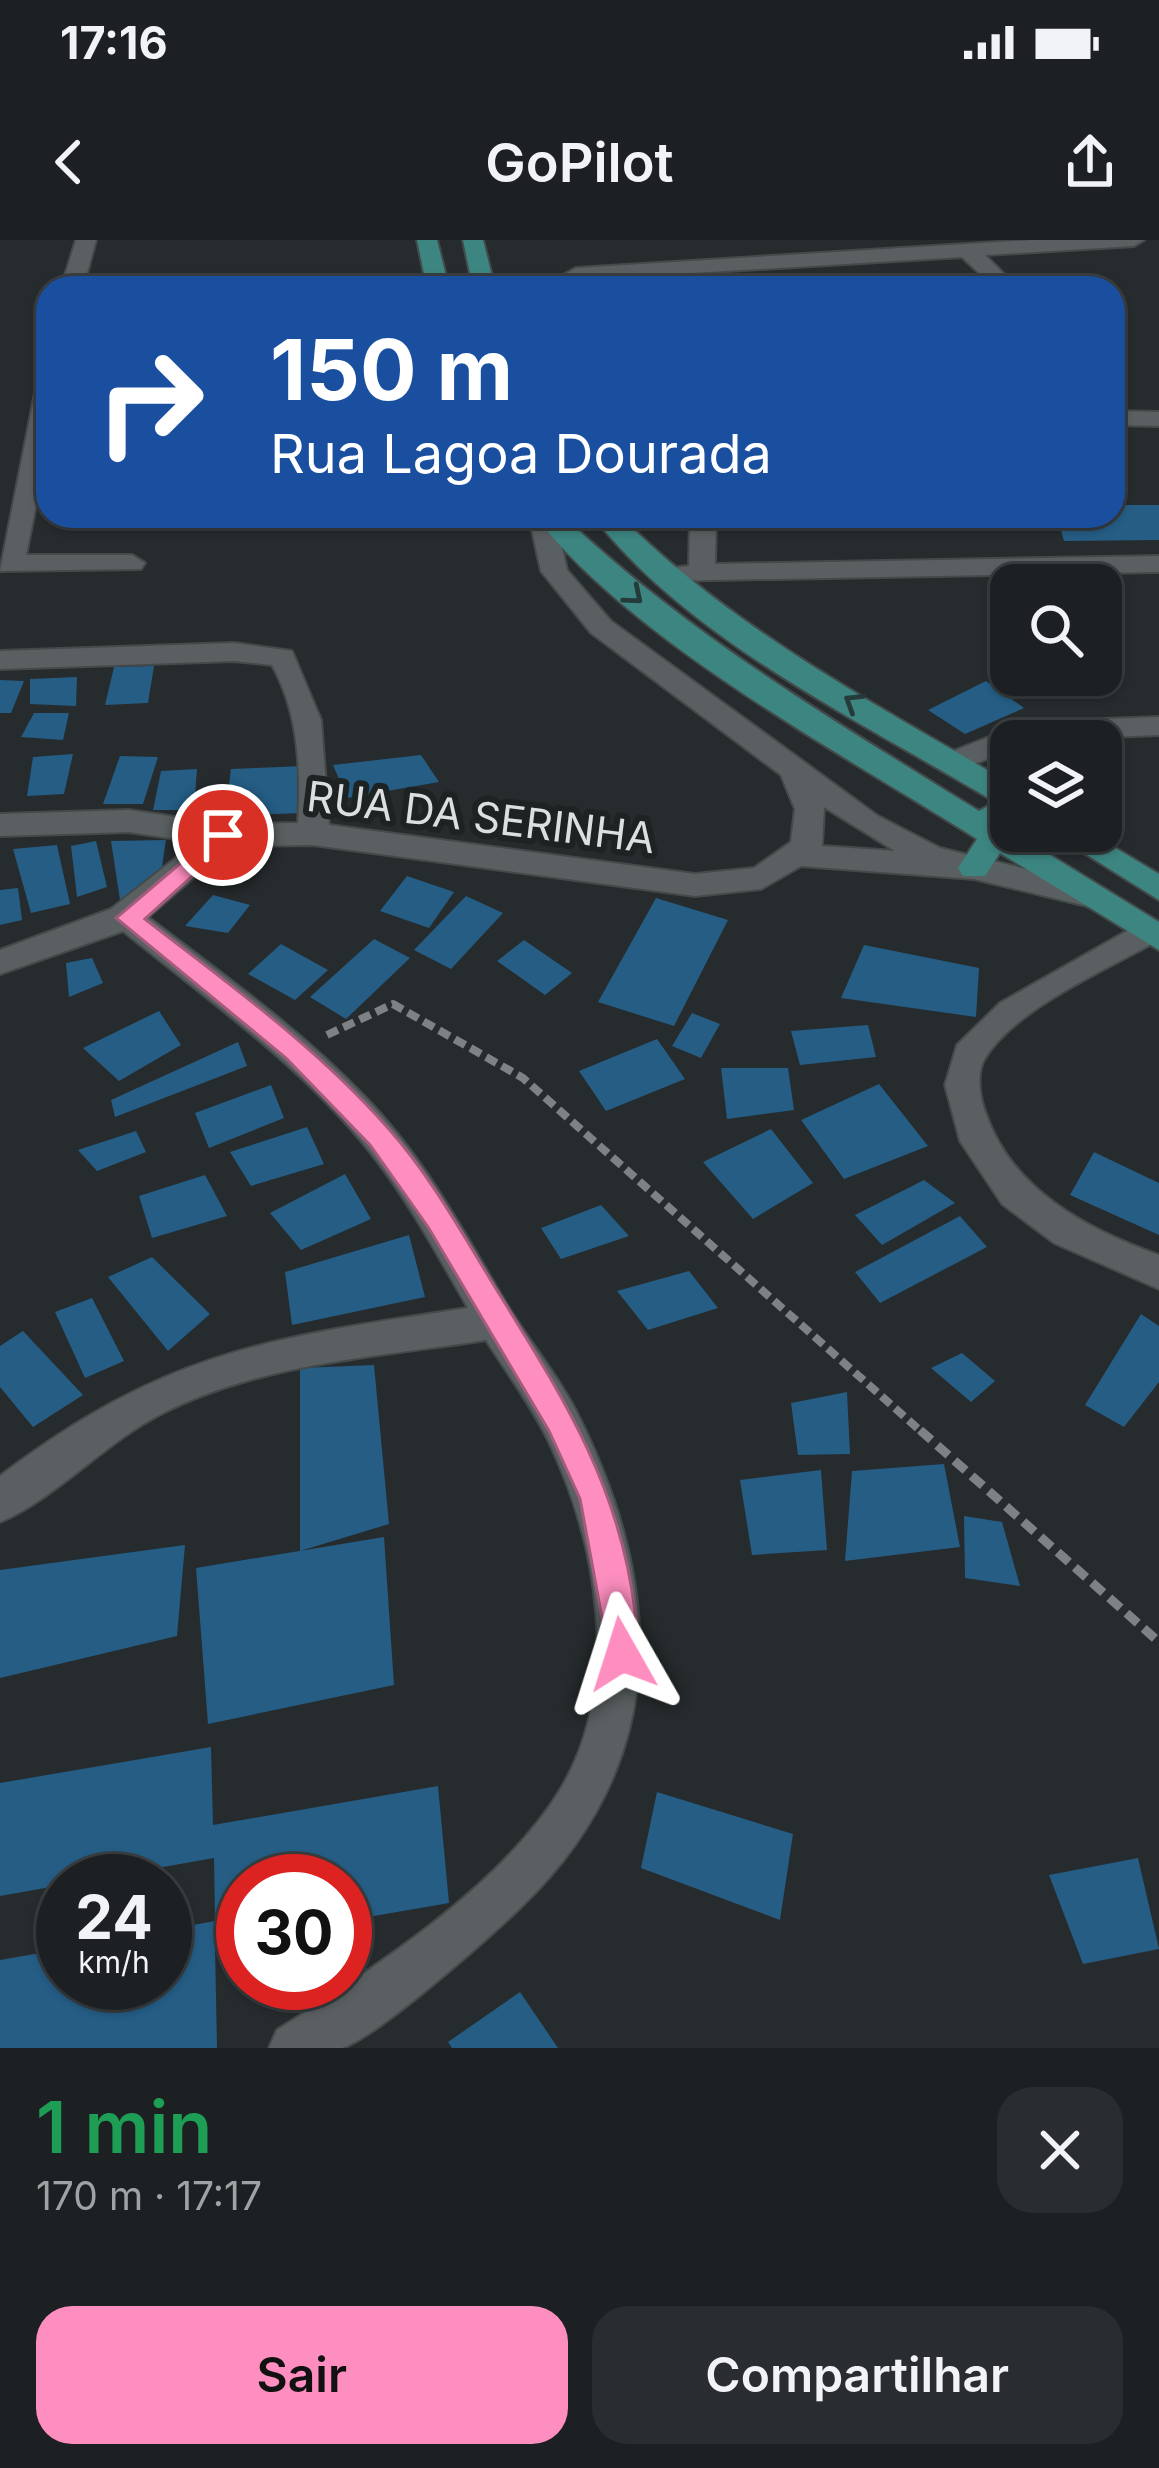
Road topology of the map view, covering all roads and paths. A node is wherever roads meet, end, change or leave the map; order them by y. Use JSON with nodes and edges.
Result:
{"nodes":[{"id":1,"x":86,"y":240,"type":"edge"},
{"id":2,"x":427,"y":240,"type":"edge"},
{"id":3,"x":473,"y":240,"type":"edge"},
{"id":4,"x":1134,"y":240,"type":"edge"},
{"id":5,"x":968,"y":251,"type":"junction"},
{"id":6,"x":570,"y":273,"type":"edge"},
{"id":7,"x":76,"y":276,"type":"edge"},
{"id":8,"x":435,"y":276,"type":"edge"},
{"id":9,"x":481,"y":276,"type":"edge"},
{"id":10,"x":994,"y":276,"type":"edge"},
{"id":11,"x":1125,"y":418,"type":"edge"},
{"id":12,"x":1159,"y":419,"type":"edge"},
{"id":13,"x":36,"y":438,"type":"edge"},
{"id":14,"x":547,"y":528,"type":"edge"},
{"id":15,"x":558,"y":528,"type":"edge"},
{"id":16,"x":619,"y":528,"type":"edge"},
{"id":17,"x":698,"y":528,"type":"edge"},
{"id":18,"x":6,"y":563,"type":"edge"},
{"id":19,"x":132,"y":563,"type":"dead end"},
{"id":20,"x":1159,"y":564,"type":"edge"},
{"id":21,"x":702,"y":570,"type":"junction"},
{"id":22,"x":669,"y":575,"type":"junction"},
{"id":23,"x":0,"y":660,"type":"edge"},
{"id":24,"x":1159,"y":725,"type":"edge"},
{"id":25,"x":953,"y":762,"type":"junction"},
{"id":26,"x":795,"y":772,"type":"junction"},
{"id":27,"x":982,"y":781,"type":"junction"},
{"id":28,"x":990,"y":786,"type":"edge"},
{"id":29,"x":990,"y":812,"type":"edge"},
{"id":30,"x":0,"y":825,"type":"edge"},
{"id":31,"x":990,"y":831,"type":"edge"},
{"id":32,"x":313,"y":834,"type":"junction"},
{"id":33,"x":223,"y":835,"type":"junction"},
{"id":34,"x":990,"y":844,"type":"edge"},
{"id":35,"x":1023,"y":852,"type":"edge"},
{"id":36,"x":1098,"y":852,"type":"edge"},
{"id":37,"x":801,"y":855,"type":"junction"},
{"id":38,"x":974,"y":868,"type":"junction"},
{"id":39,"x":1159,"y":889,"type":"edge"},
{"id":40,"x":1095,"y":897,"type":"junction"},
{"id":41,"x":128,"y":918,"type":"junction"},
{"id":42,"x":1154,"y":934,"type":"edge"},
{"id":43,"x":0,"y":962,"type":"edge"},
{"id":44,"x":296,"y":1051,"type":"junction"},
{"id":45,"x":1159,"y":1272,"type":"edge"},
{"id":46,"x":495,"y":1321,"type":"junction"},
{"id":47,"x":0,"y":1502,"type":"edge"},
{"id":48,"x":1159,"y":1642,"type":"edge"},
{"id":49,"x":295,"y":2048,"type":"edge"}],
"edges":[{"from":1,"to":7,"type":"street"},
{"from":2,"to":8,"type":"main road"},
{"from":3,"to":9,"type":"main road"},
{"from":4,"to":5,"type":"street"},
{"from":5,"to":6,"type":"street"},
{"from":5,"to":10,"type":"street"},
{"from":11,"to":12,"type":"street"},
{"from":13,"to":18,"type":"street"},
{"from":14,"to":26,"type":"street"},
{"from":15,"to":31,"type":"main road","one_way":true},
{"from":16,"to":22,"type":"main road"},
{"from":17,"to":21,"type":"street"},
{"from":18,"to":19,"type":"street"},
{"from":20,"to":21,"type":"street"},
{"from":21,"to":22,"type":"street"},
{"from":25,"to":22,"type":"main road","one_way":true},
{"from":23,"to":32,"type":"street"},
{"from":24,"to":25,"type":"street"},
{"from":25,"to":27,"type":"main road"},
{"from":26,"to":37,"type":"street"},
{"from":26,"to":38,"type":"street"},
{"from":27,"to":28,"type":"main road"},
{"from":27,"to":29,"type":"main road"},
{"from":30,"to":33,"type":"street","name":"RUA DA SERINHA"},
{"from":32,"to":33,"type":"street","name":"RUA DA SERINHA"},
{"from":32,"to":37,"type":"street","name":"RUA DA SERINHA"},
{"from":33,"to":41,"type":"street"},
{"from":34,"to":38,"type":"main road"},
{"from":35,"to":40,"type":"main road"},
{"from":36,"to":39,"type":"main road"},
{"from":37,"to":38,"type":"street","name":"RUA DA SERINHA"},
{"from":38,"to":40,"type":"street","name":"RUA DA SERINHA"},
{"from":40,"to":42,"type":"main road"},
{"from":41,"to":43,"type":"street"},
{"from":41,"to":44,"type":"street"},
{"from":42,"to":45,"type":"street"},
{"from":44,"to":46,"type":"street"},
{"from":44,"to":48,"type":"path"},
{"from":46,"to":47,"type":"street"},
{"from":46,"to":49,"type":"street"}]}
